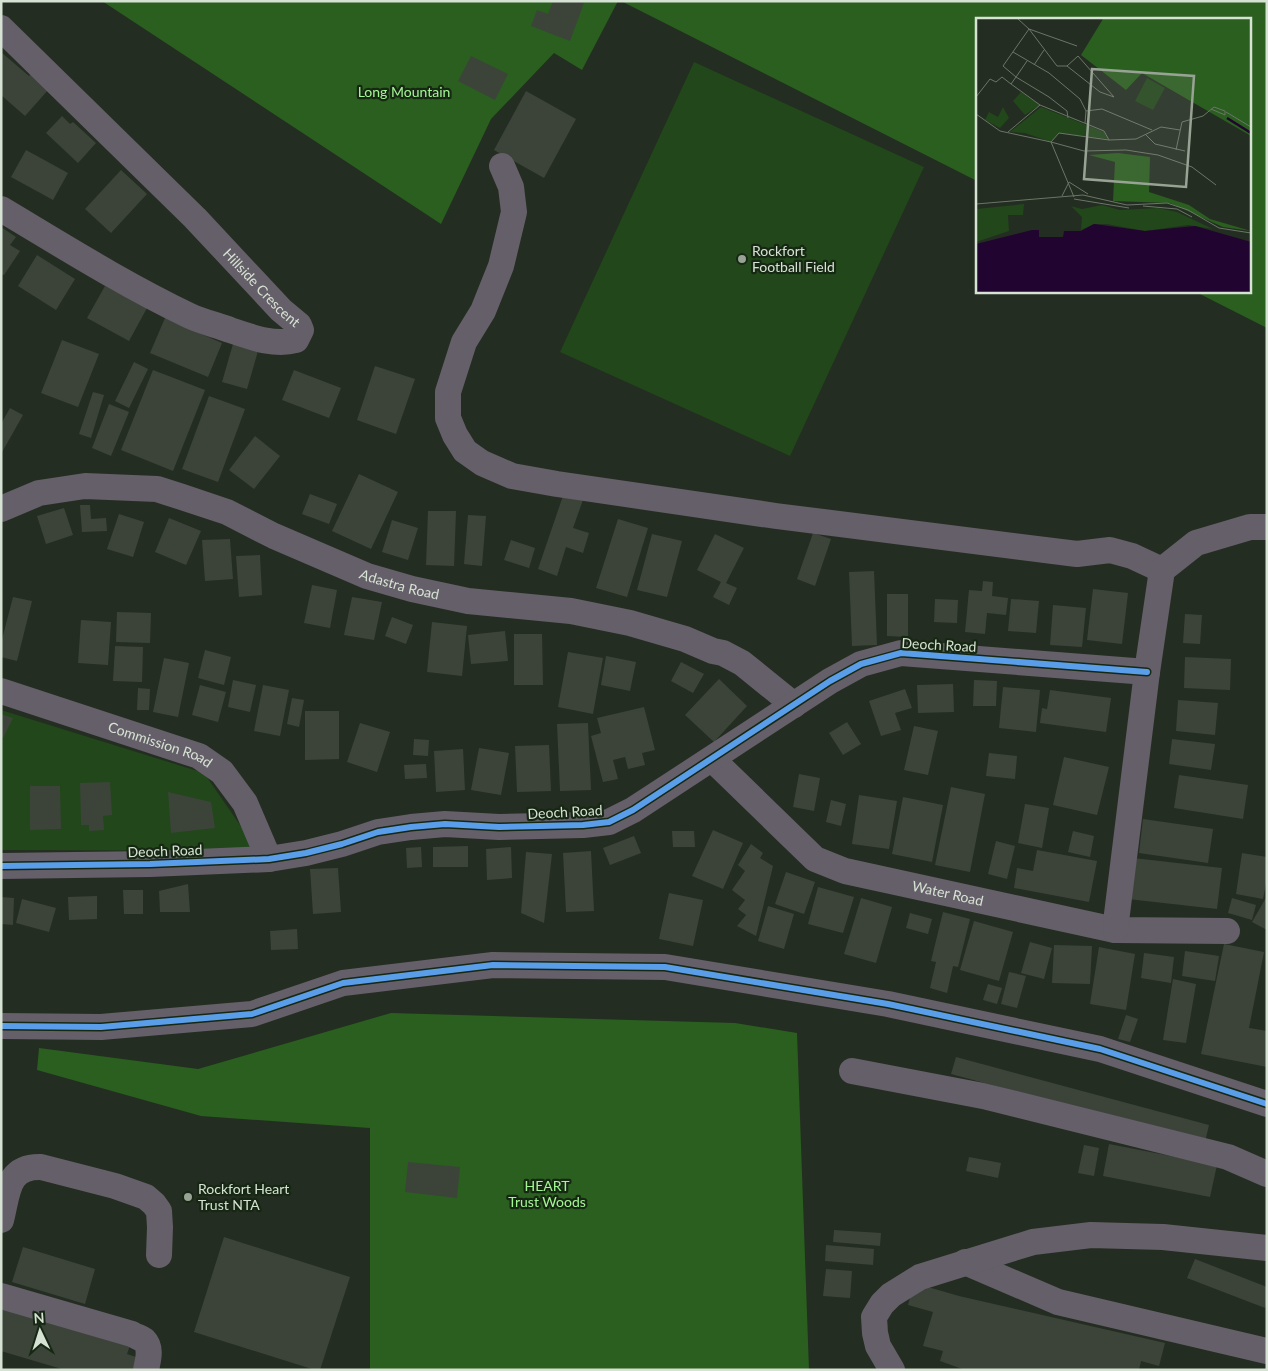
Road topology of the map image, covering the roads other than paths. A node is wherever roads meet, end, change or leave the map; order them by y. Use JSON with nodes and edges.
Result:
{"nodes":[{"id":1,"x":1,"y":28,"type":"edge"},
{"id":2,"x":502,"y":166,"type":"dead end"},
{"id":3,"x":1,"y":209,"type":"edge"},
{"id":4,"x":1,"y":508,"type":"edge"},
{"id":5,"x":1267,"y":526,"type":"edge"},
{"id":6,"x":1162,"y":570,"type":"junction"},
{"id":7,"x":1147,"y":672,"type":"junction"},
{"id":8,"x":1,"y":691,"type":"edge"},
{"id":9,"x":794,"y":704,"type":"junction"},
{"id":10,"x":712,"y":759,"type":"junction"},
{"id":11,"x":269,"y":859,"type":"junction"},
{"id":12,"x":1,"y":866,"type":"edge"},
{"id":13,"x":1115,"y":930,"type":"junction"},
{"id":14,"x":1227,"y":931,"type":"dead end"},
{"id":15,"x":1,"y":1026,"type":"edge"},
{"id":16,"x":852,"y":1071,"type":"dead end"},
{"id":17,"x":1267,"y":1104,"type":"edge"},
{"id":18,"x":1267,"y":1174,"type":"edge"},
{"id":19,"x":1,"y":1220,"type":"edge"},
{"id":20,"x":1267,"y":1248,"type":"edge"},
{"id":21,"x":159,"y":1255,"type":"dead end"},
{"id":22,"x":965,"y":1262,"type":"junction"},
{"id":23,"x":1,"y":1296,"type":"edge"},
{"id":24,"x":1267,"y":1350,"type":"edge"},
{"id":25,"x":146,"y":1370,"type":"edge"},
{"id":26,"x":892,"y":1370,"type":"edge"}],
"edges":[{"from":1,"to":3,"type":"street","name":"Hillside Crescent"},
{"from":2,"to":6,"type":"street"},
{"from":4,"to":9,"type":"street","name":"Adastra Road"},
{"from":5,"to":6,"type":"street"},
{"from":6,"to":7,"type":"street"},
{"from":7,"to":9,"type":"street","name":"Deoch Road"},
{"from":7,"to":13,"type":"street"},
{"from":8,"to":11,"type":"street","name":"Commission Road"},
{"from":9,"to":10,"type":"street","name":"Deoch Road"},
{"from":10,"to":11,"type":"street","name":"Deoch Road"},
{"from":10,"to":13,"type":"street","name":"Water Road"},
{"from":11,"to":12,"type":"street","name":"Deoch Road"},
{"from":13,"to":14,"type":"street","name":"Water Road"},
{"from":15,"to":17,"type":"street"},
{"from":16,"to":18,"type":"street"},
{"from":19,"to":21,"type":"street"},
{"from":20,"to":22,"type":"street"},
{"from":22,"to":24,"type":"street"},
{"from":22,"to":26,"type":"street"},
{"from":23,"to":25,"type":"street"}]}
